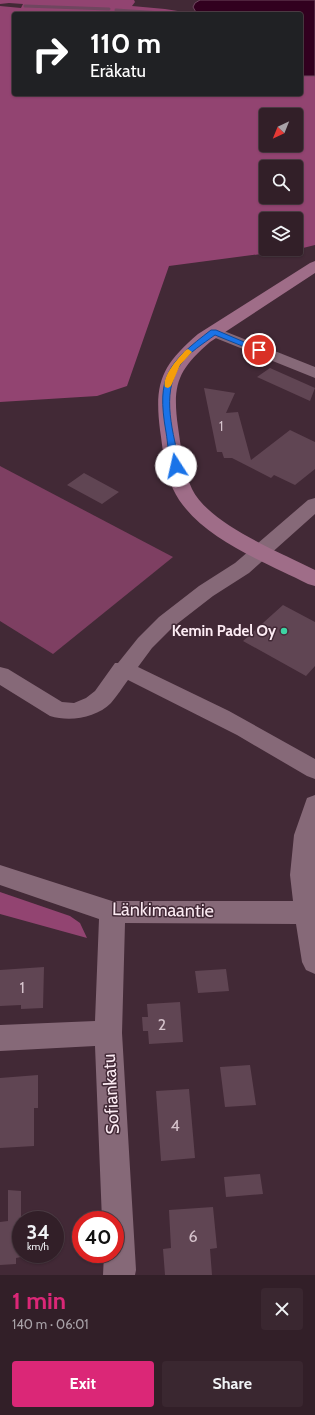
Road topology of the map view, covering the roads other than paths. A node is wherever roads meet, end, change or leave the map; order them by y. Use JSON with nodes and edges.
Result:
{"nodes":[{"id":1,"x":313,"y":269,"type":"edge"},
{"id":2,"x":214,"y":332,"type":"junction"},
{"id":3,"x":315,"y":373,"type":"edge"},
{"id":4,"x":315,"y":504,"type":"edge"},
{"id":5,"x":262,"y":551,"type":"junction"},
{"id":6,"x":315,"y":579,"type":"edge"},
{"id":7,"x":123,"y":669,"type":"junction"},
{"id":8,"x":0,"y":675,"type":"edge"},
{"id":9,"x":315,"y":770,"type":"edge"},
{"id":10,"x":315,"y":805,"type":"edge"},
{"id":11,"x":0,"y":875,"type":"edge"},
{"id":12,"x":112,"y":912,"type":"junction"},
{"id":13,"x":308,"y":913,"type":"junction"},
{"id":14,"x":315,"y":962,"type":"edge"},
{"id":15,"x":108,"y":1033,"type":"junction"},
{"id":16,"x":0,"y":1038,"type":"edge"},
{"id":17,"x":118,"y":1275,"type":"edge"}],
"edges":[{"from":1,"to":2,"type":"street"},
{"from":2,"to":3,"type":"street"},
{"from":2,"to":5,"type":"street"},
{"from":4,"to":5,"type":"street"},
{"from":5,"to":6,"type":"street"},
{"from":5,"to":7,"type":"street"},
{"from":7,"to":8,"type":"street"},
{"from":7,"to":9,"type":"street"},
{"from":10,"to":13,"type":"street"},
{"from":11,"to":12,"type":"street","name":"Länkimaantie"},
{"from":12,"to":13,"type":"street","name":"Länkimaantie"},
{"from":12,"to":15,"type":"street","name":"Sofiankatu"},
{"from":13,"to":14,"type":"street"},
{"from":15,"to":16,"type":"street"},
{"from":15,"to":17,"type":"street","name":"Sofiankatu"}]}
